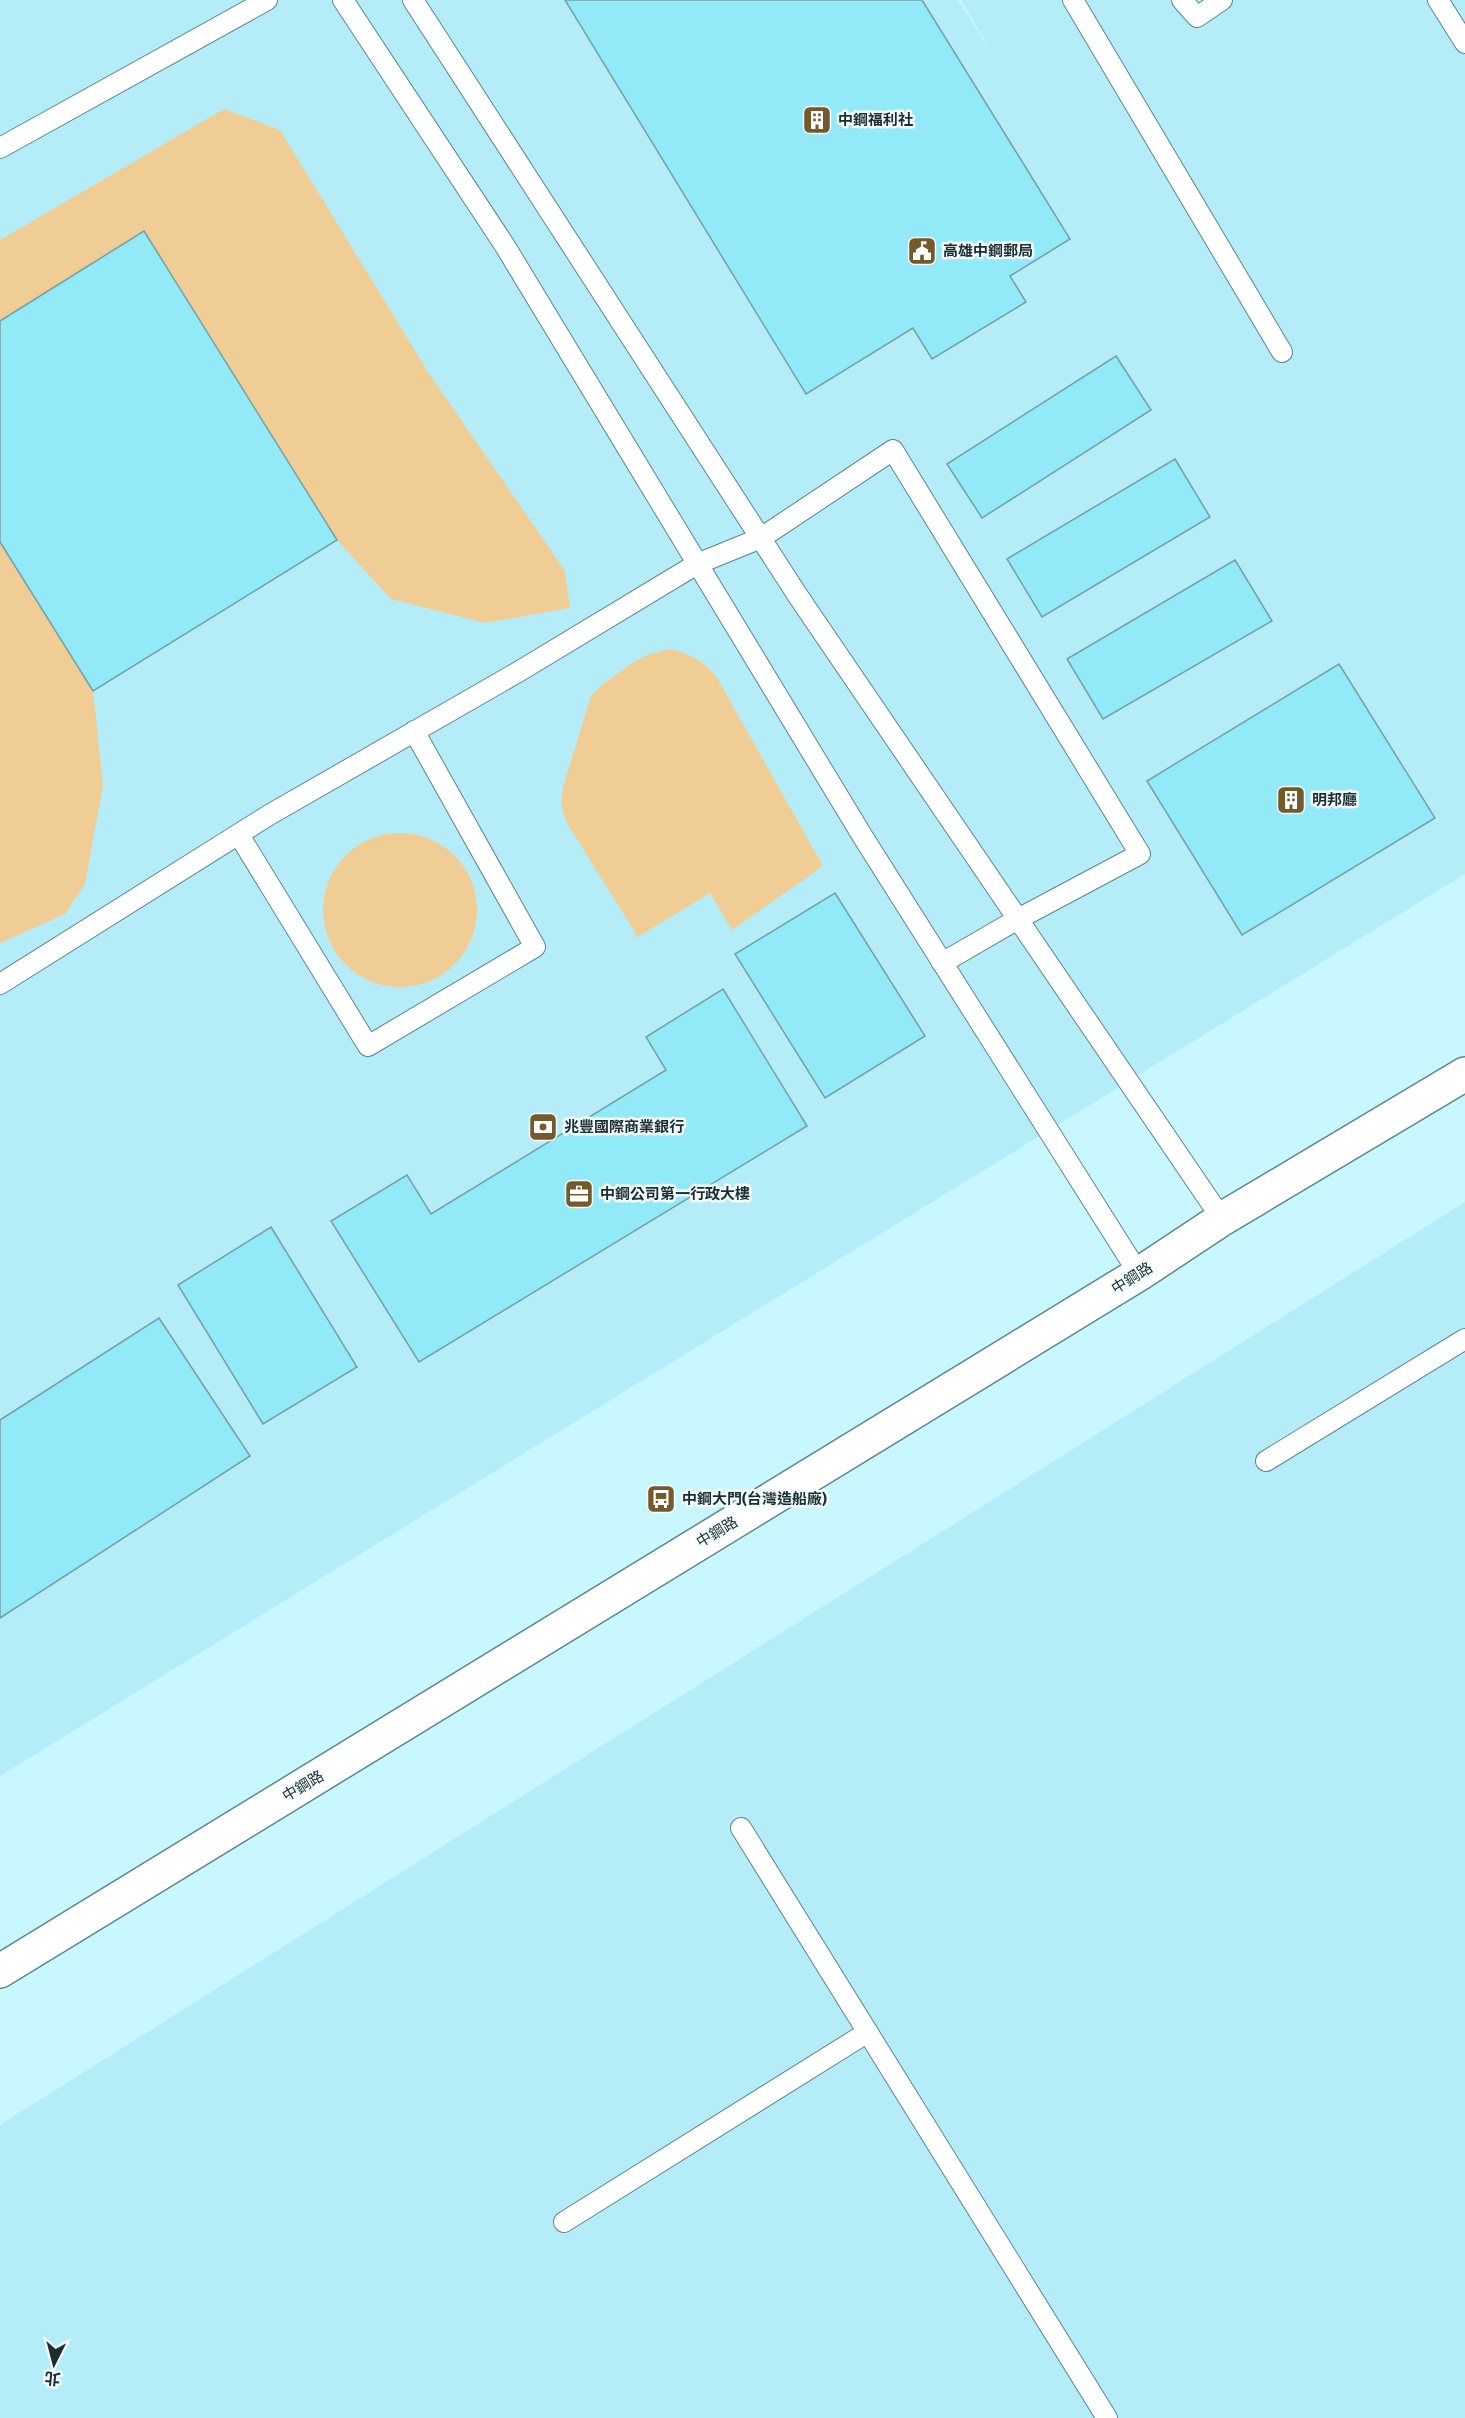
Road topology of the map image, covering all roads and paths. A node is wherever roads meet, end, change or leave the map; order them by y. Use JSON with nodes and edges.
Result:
{"nodes":[{"id":1,"x":267,"y":0,"type":"edge"},
{"id":2,"x":344,"y":0,"type":"edge"},
{"id":3,"x":413,"y":0,"type":"edge"},
{"id":4,"x":1073,"y":0,"type":"edge"},
{"id":5,"x":1182,"y":0,"type":"edge"},
{"id":6,"x":1222,"y":0,"type":"edge"},
{"id":7,"x":1438,"y":0,"type":"edge"},
{"id":8,"x":1465,"y":43,"type":"edge"},
{"id":9,"x":0,"y":148,"type":"edge"},
{"id":10,"x":1282,"y":352,"type":"dead end"},
{"id":11,"x":761,"y":538,"type":"junction"},
{"id":12,"x":697,"y":564,"type":"junction"},
{"id":13,"x":414,"y":731,"type":"junction"},
{"id":14,"x":238,"y":835,"type":"junction"},
{"id":15,"x":1018,"y":919,"type":"junction"},
{"id":16,"x":942,"y":963,"type":"junction"},
{"id":17,"x":0,"y":984,"type":"edge"},
{"id":18,"x":1465,"y":1074,"type":"edge"},
{"id":19,"x":1222,"y":1219,"type":"junction"},
{"id":20,"x":1140,"y":1274,"type":"junction"},
{"id":21,"x":1465,"y":1339,"type":"edge"},
{"id":22,"x":1266,"y":1461,"type":"dead end"},
{"id":23,"x":741,"y":1828,"type":"dead end"},
{"id":24,"x":0,"y":1971,"type":"edge"},
{"id":25,"x":868,"y":2032,"type":"junction"},
{"id":26,"x":564,"y":2222,"type":"dead end"},
{"id":27,"x":1107,"y":2418,"type":"edge"}],
"edges":[{"from":1,"to":9,"type":"lane"},
{"from":2,"to":12,"type":"lane"},
{"from":3,"to":11,"type":"lane"},
{"from":4,"to":10,"type":"lane"},
{"from":5,"to":6,"type":"lane"},
{"from":7,"to":8,"type":"lane"},
{"from":11,"to":12,"type":"lane"},
{"from":11,"to":15,"type":"lane"},
{"from":11,"to":15,"type":"lane"},
{"from":12,"to":13,"type":"lane"},
{"from":12,"to":16,"type":"lane"},
{"from":13,"to":14,"type":"lane"},
{"from":13,"to":14,"type":"lane"},
{"from":14,"to":17,"type":"lane"},
{"from":15,"to":16,"type":"lane"},
{"from":15,"to":19,"type":"lane"},
{"from":16,"to":20,"type":"lane"},
{"from":18,"to":19,"type":"street","name":"中鋼路"},
{"from":19,"to":20,"type":"street","name":"中鋼路"},
{"from":20,"to":24,"type":"street","name":"中鋼路"},
{"from":21,"to":22,"type":"lane"},
{"from":23,"to":25,"type":"lane"},
{"from":25,"to":26,"type":"lane"},
{"from":25,"to":27,"type":"lane"}]}
